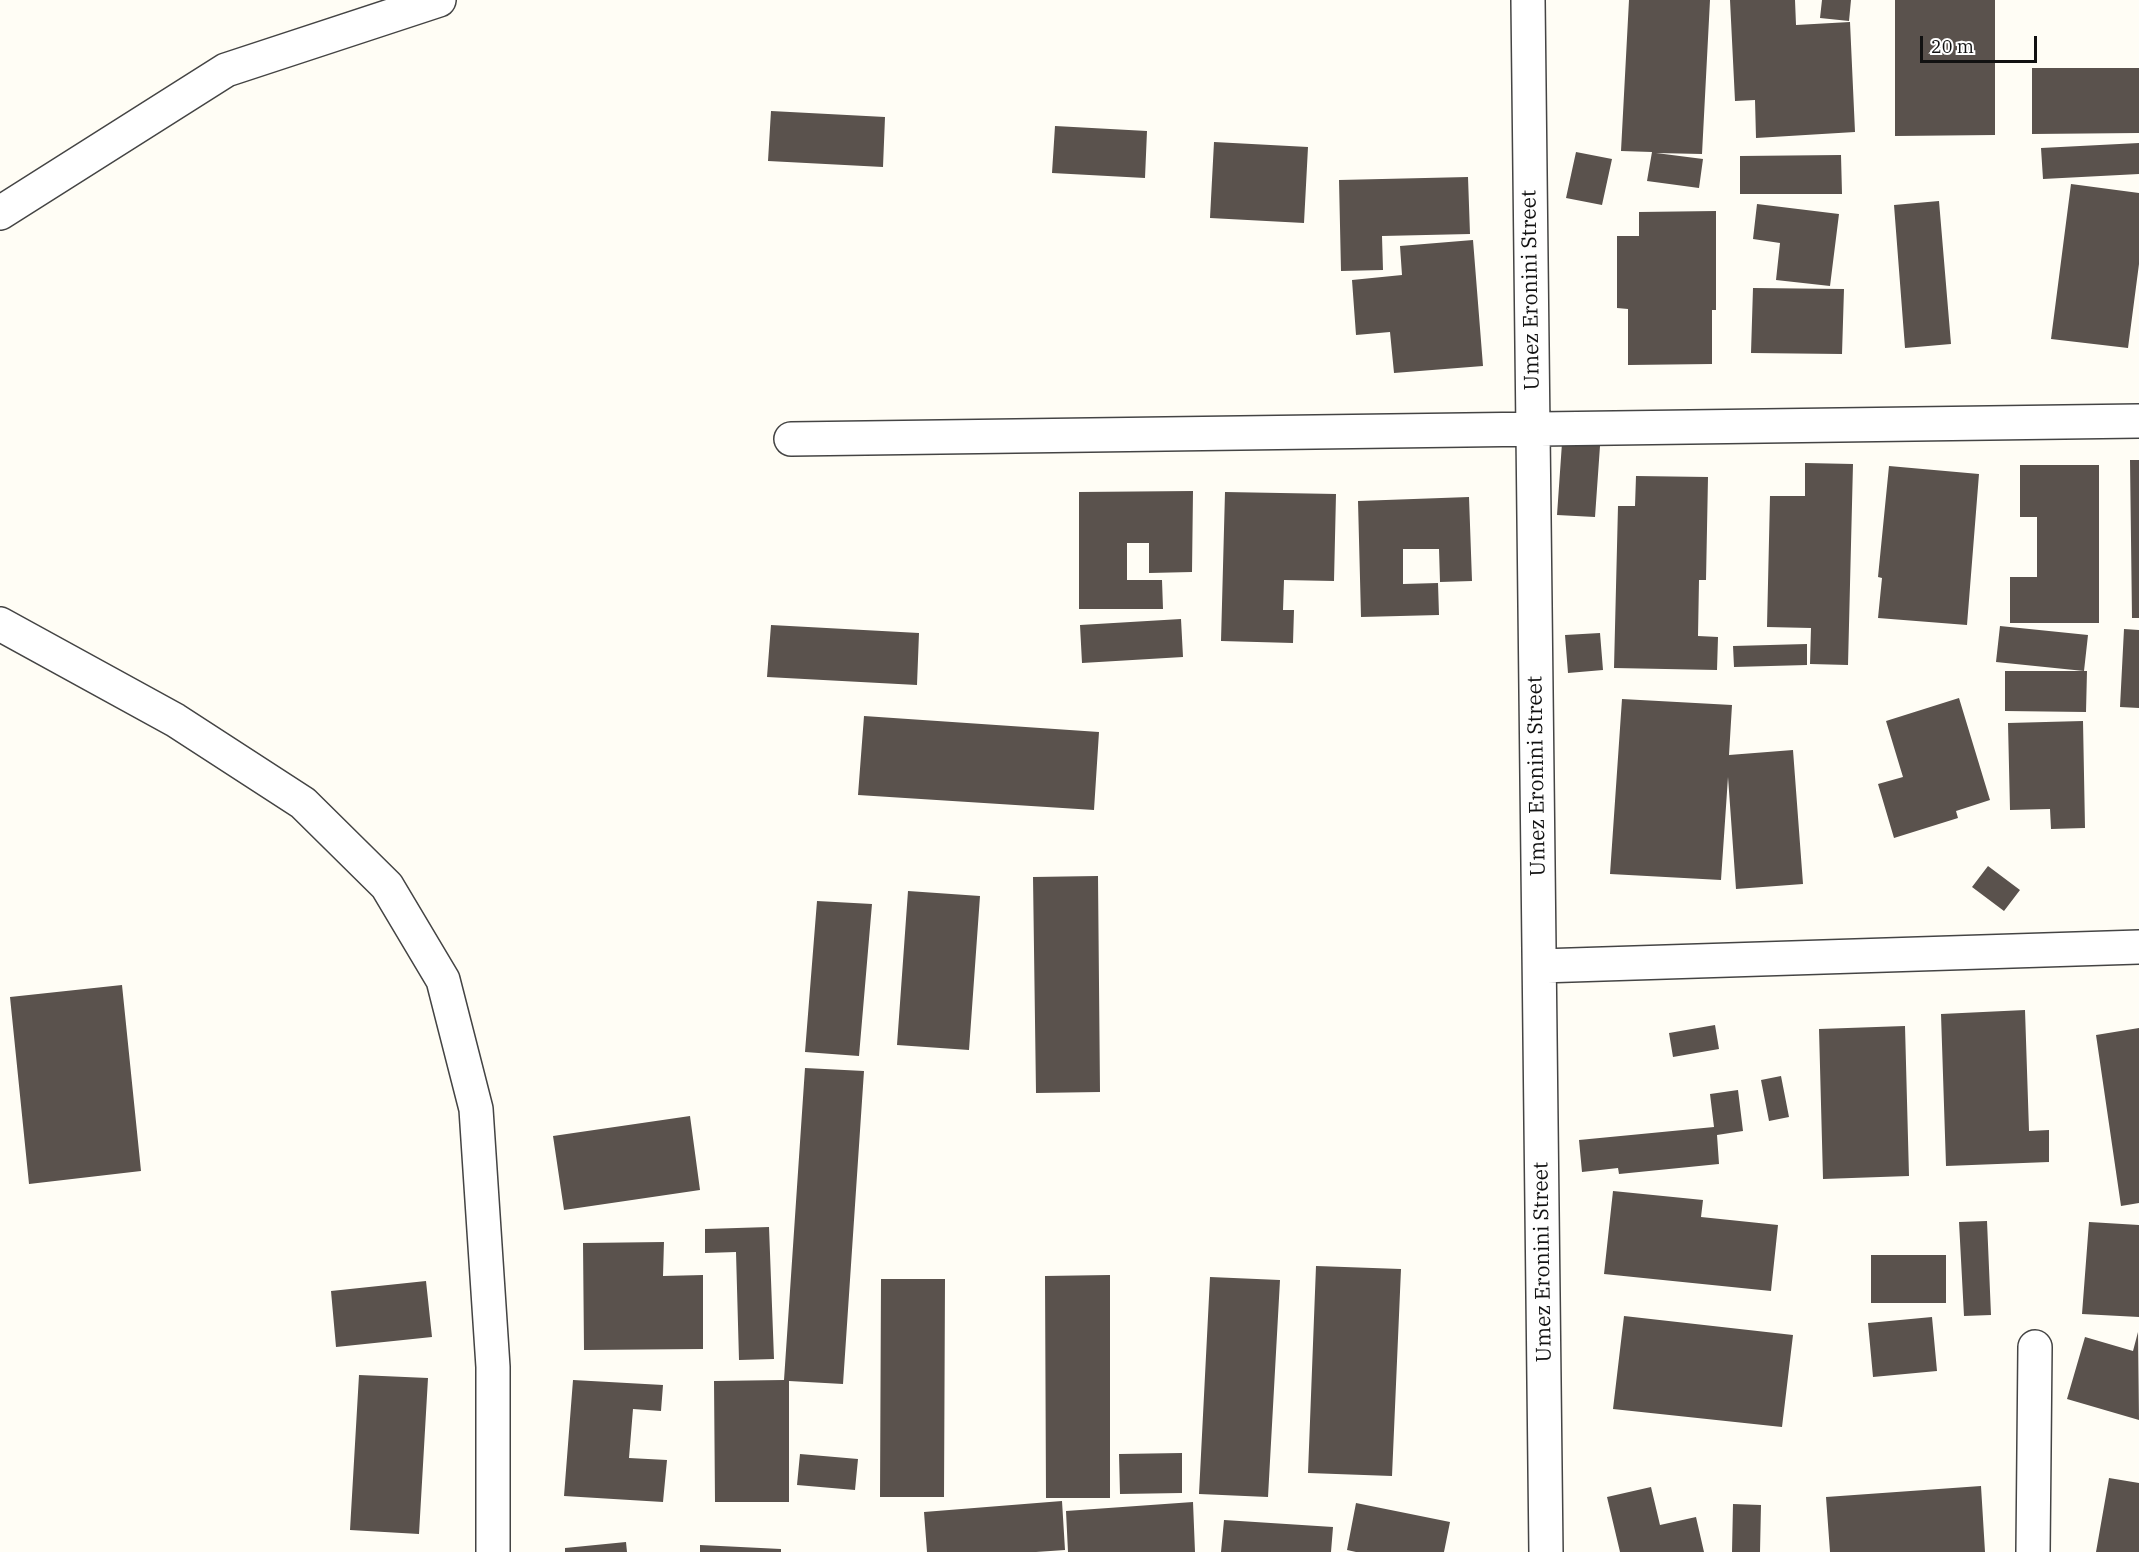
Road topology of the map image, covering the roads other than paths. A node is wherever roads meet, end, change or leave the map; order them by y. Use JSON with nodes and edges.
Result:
{"nodes":[{"id":1,"x":439,"y":0,"type":"edge"},
{"id":2,"x":1528,"y":0,"type":"edge"},
{"id":3,"x":403,"y":6,"type":"edge"},
{"id":4,"x":0,"y":213,"type":"edge"},
{"id":5,"x":2139,"y":421,"type":"edge"},
{"id":6,"x":1533,"y":428,"type":"junction"},
{"id":7,"x":791,"y":439,"type":"dead end"},
{"id":8,"x":0,"y":624,"type":"edge"},
{"id":9,"x":2139,"y":947,"type":"edge"},
{"id":10,"x":1540,"y":966,"type":"junction"},
{"id":11,"x":2035,"y":1347,"type":"dead end"},
{"id":12,"x":493,"y":1552,"type":"edge"},
{"id":13,"x":1546,"y":1552,"type":"edge"},
{"id":14,"x":2033,"y":1552,"type":"edge"}],
"edges":[{"from":1,"to":3,"type":"street"},
{"from":2,"to":6,"type":"street","name":"Umez Eronini Street"},
{"from":3,"to":4,"type":"street"},
{"from":5,"to":6,"type":"street"},
{"from":6,"to":7,"type":"street"},
{"from":6,"to":10,"type":"street","name":"Umez Eronini Street"},
{"from":8,"to":12,"type":"street"},
{"from":9,"to":10,"type":"street"},
{"from":10,"to":13,"type":"street","name":"Umez Eronini Street"},
{"from":11,"to":14,"type":"street"}]}
